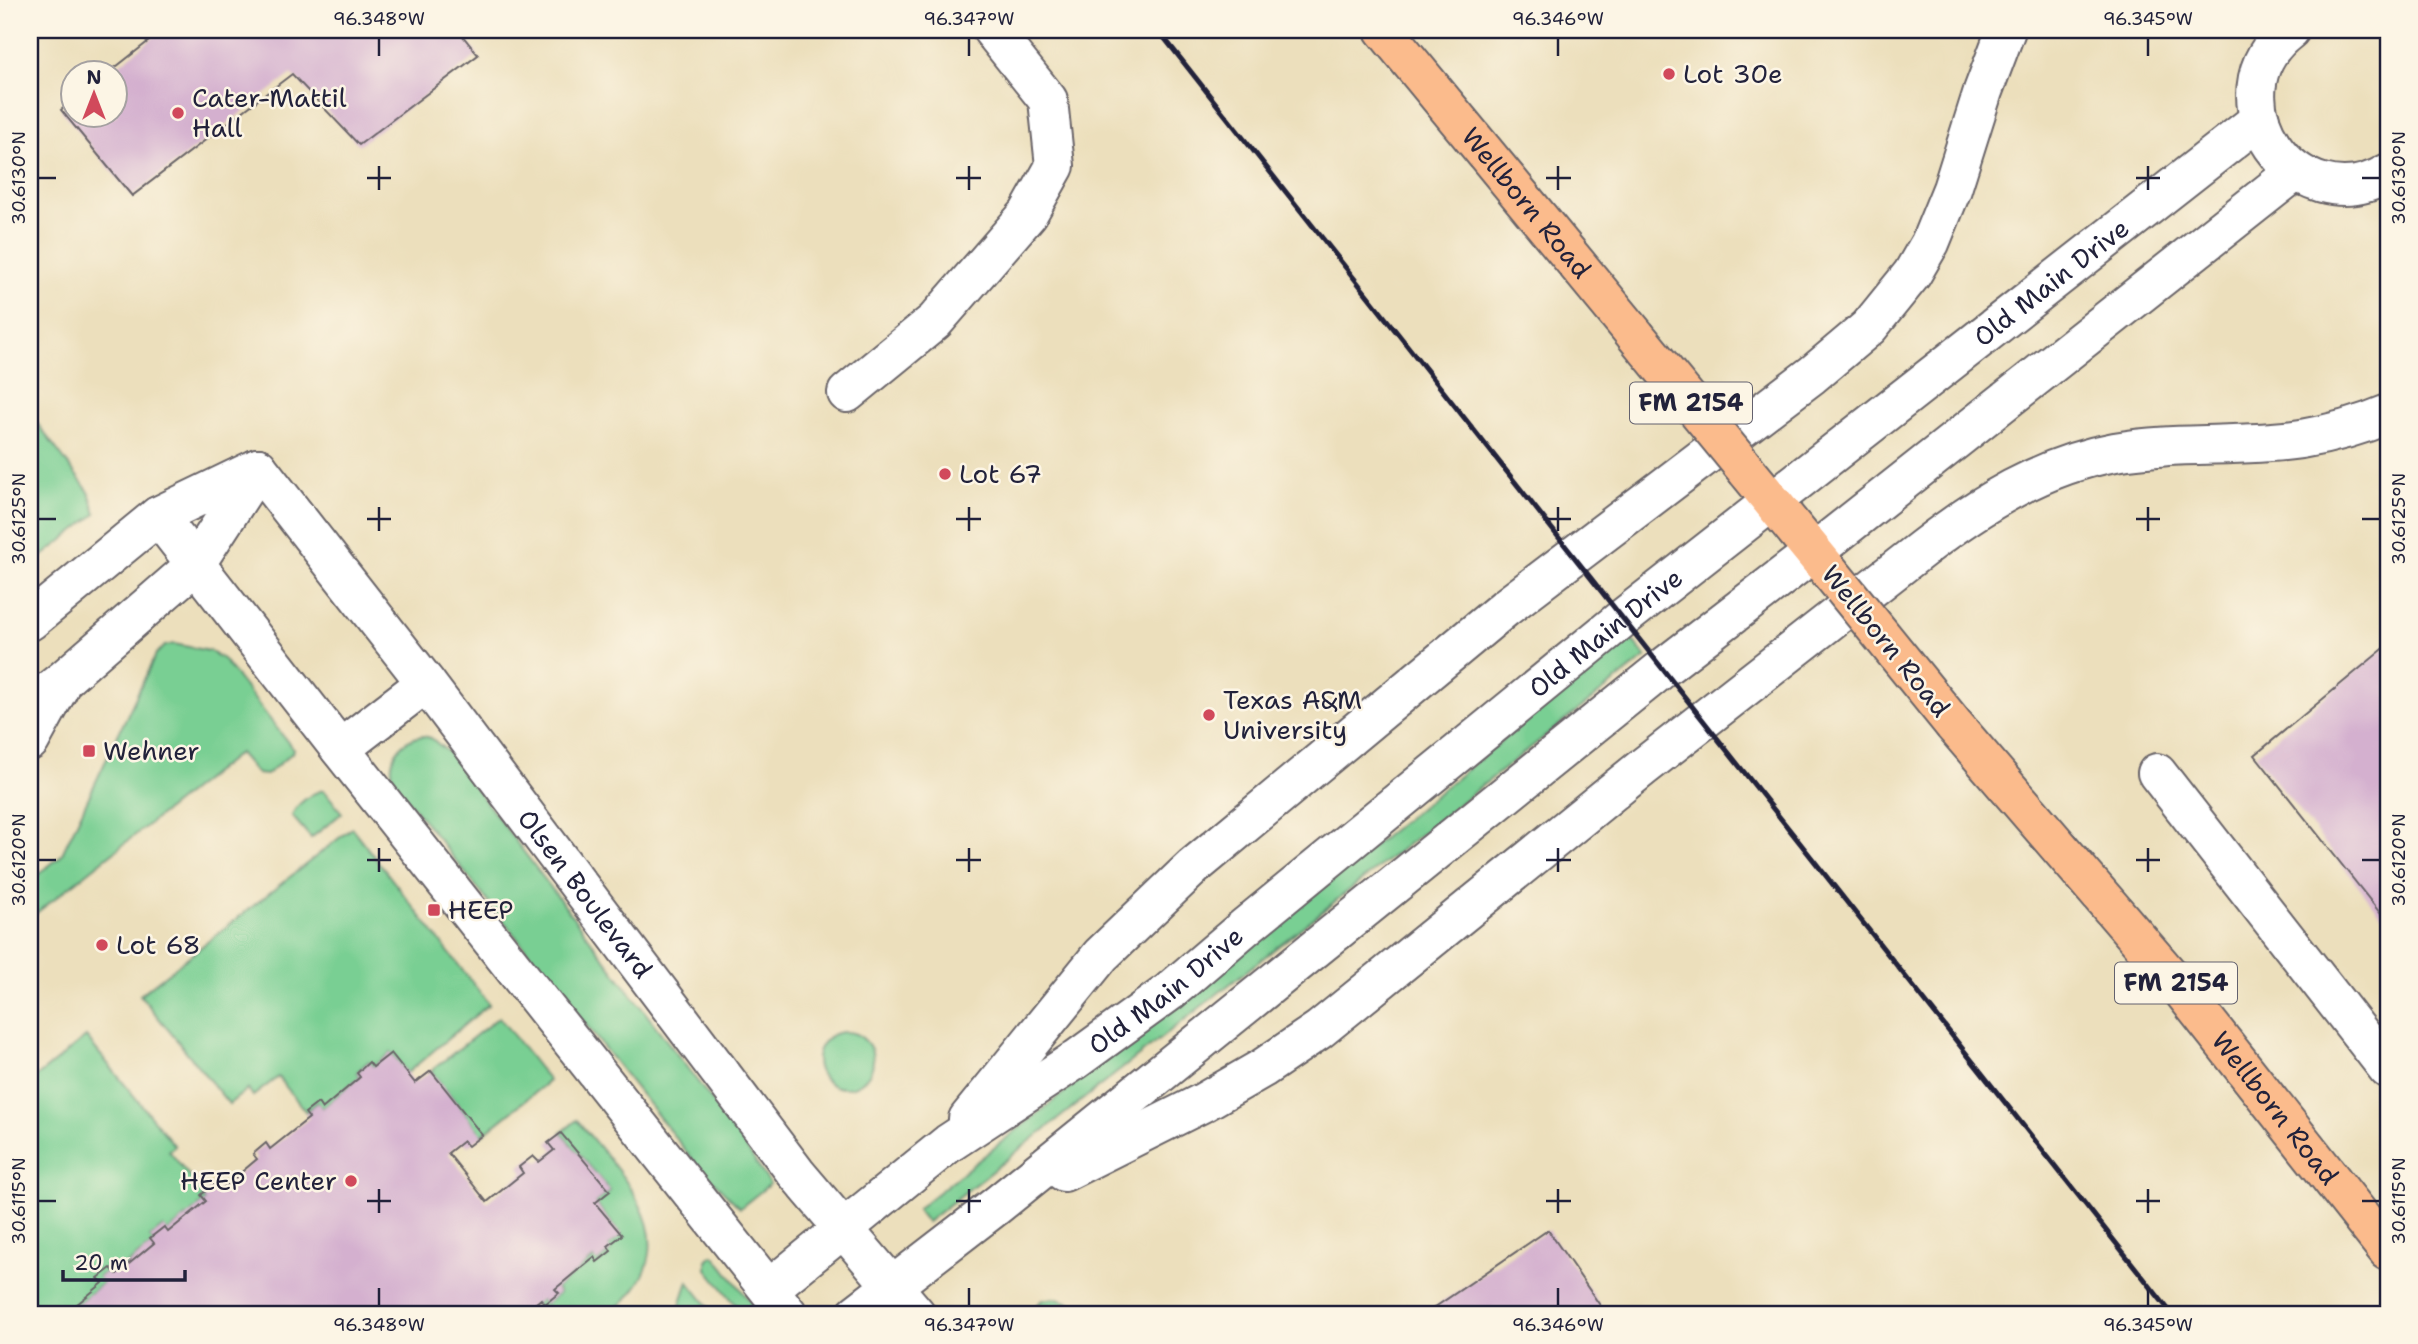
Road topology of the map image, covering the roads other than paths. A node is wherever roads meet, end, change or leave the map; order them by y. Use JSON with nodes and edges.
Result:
{"nodes":[{"id":1,"x":992,"y":30,"type":"edge"},
{"id":2,"x":1384,"y":30,"type":"edge"},
{"id":3,"x":2006,"y":30,"type":"edge"},
{"id":4,"x":2290,"y":30,"type":"edge"},
{"id":5,"x":2260,"y":119,"type":"junction"},
{"id":6,"x":2296,"y":170,"type":"junction"},
{"id":7,"x":2388,"y":173,"type":"edge"},
{"id":8,"x":847,"y":393,"type":"dead end"},
{"id":9,"x":2388,"y":414,"type":"edge"},
{"id":10,"x":258,"y":468,"type":"junction"},
{"id":11,"x":1772,"y":503,"type":"junction"},
{"id":12,"x":158,"y":516,"type":"junction"},
{"id":13,"x":1814,"y":552,"type":"junction"},
{"id":14,"x":195,"y":565,"type":"junction"},
{"id":15,"x":30,"y":621,"type":"edge"},
{"id":16,"x":64,"y":680,"type":"junction"},
{"id":17,"x":426,"y":683,"type":"junction"},
{"id":18,"x":30,"y":706,"type":"edge"},
{"id":19,"x":30,"y":741,"type":"edge"},
{"id":20,"x":340,"y":749,"type":"junction"},
{"id":21,"x":2157,"y":773,"type":"dead end"},
{"id":22,"x":2388,"y":1069,"type":"edge"},
{"id":23,"x":949,"y":1143,"type":"junction"},
{"id":24,"x":996,"y":1206,"type":"junction"},
{"id":25,"x":844,"y":1228,"type":"junction"},
{"id":26,"x":2388,"y":1251,"type":"edge"},
{"id":27,"x":905,"y":1300,"type":"edge"},
{"id":28,"x":778,"y":1302,"type":"edge"},
{"id":29,"x":856,"y":1314,"type":"edge"}],
"edges":[{"from":1,"to":8,"type":"street"},
{"from":2,"to":11,"type":"main road","name":"Wellborn Road","number":"FM 2154","bridge":true},
{"from":3,"to":23,"type":"street","name":"Old Main Drive"},
{"from":4,"to":5,"type":"street"},
{"from":5,"to":6,"type":"street"},
{"from":5,"to":11,"type":"street","name":"Old Main Drive"},
{"from":6,"to":7,"type":"street"},
{"from":6,"to":13,"type":"street"},
{"from":9,"to":24,"type":"street"},
{"from":10,"to":12,"type":"street"},
{"from":10,"to":14,"type":"street"},
{"from":10,"to":17,"type":"street","name":"Olsen Boulevard"},
{"from":11,"to":13,"type":"main road","name":"Wellborn Road","number":"FM 2154"},
{"from":11,"to":23,"type":"street","name":"Old Main Drive"},
{"from":12,"to":14,"type":"street"},
{"from":12,"to":15,"type":"street"},
{"from":13,"to":24,"type":"street"},
{"from":13,"to":26,"type":"main road","name":"Wellborn Road","number":"FM 2154","bridge":true},
{"from":14,"to":16,"type":"street"},
{"from":14,"to":20,"type":"street"},
{"from":16,"to":18,"type":"street"},
{"from":16,"to":19,"type":"street"},
{"from":17,"to":20,"type":"street"},
{"from":17,"to":25,"type":"street","name":"Olsen Boulevard"},
{"from":20,"to":28,"type":"street"},
{"from":21,"to":22,"type":"street"},
{"from":23,"to":25,"type":"street","name":"Old Main Drive"},
{"from":24,"to":27,"type":"street"},
{"from":25,"to":27,"type":"street","name":"Olsen Boulevard"},
{"from":25,"to":28,"type":"street","name":"Old Main Drive"},
{"from":27,"to":29,"type":"street"}]}
